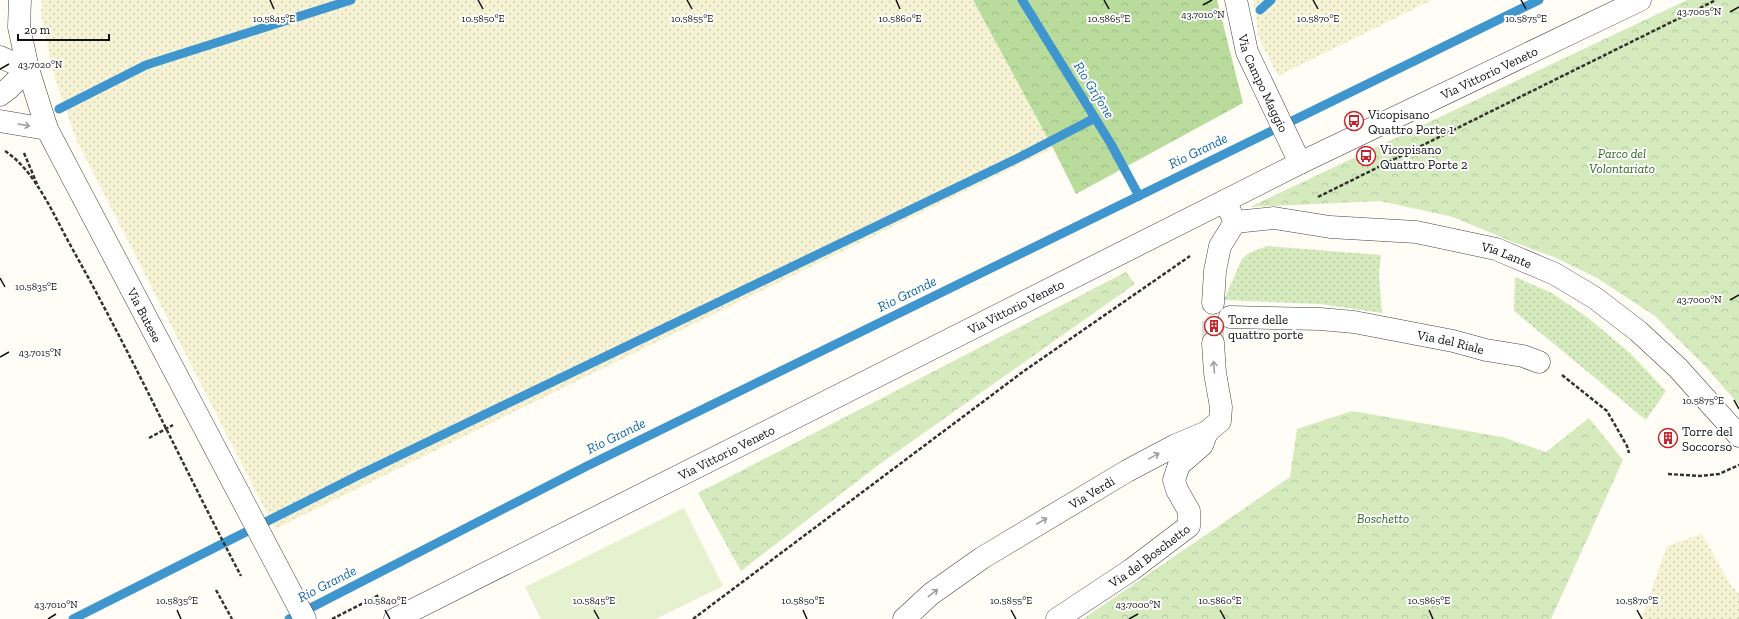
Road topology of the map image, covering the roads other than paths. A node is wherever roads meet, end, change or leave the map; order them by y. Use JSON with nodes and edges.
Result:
{"nodes":[{"id":1,"x":20,"y":0,"type":"edge"},
{"id":2,"x":1236,"y":0,"type":"edge"},
{"id":3,"x":1640,"y":0,"type":"edge"},
{"id":4,"x":0,"y":56,"type":"edge"},
{"id":5,"x":28,"y":69,"type":"junction"},
{"id":6,"x":0,"y":94,"type":"edge"},
{"id":7,"x":0,"y":121,"type":"edge"},
{"id":8,"x":47,"y":129,"type":"junction"},
{"id":9,"x":1300,"y":163,"type":"junction"},
{"id":10,"x":1225,"y":201,"type":"junction"},
{"id":11,"x":1235,"y":222,"type":"junction"},
{"id":12,"x":1213,"y":303,"type":"tunnel mouth"},
{"id":13,"x":1230,"y":317,"type":"dead end"},
{"id":14,"x":1213,"y":343,"type":"tunnel mouth"},
{"id":15,"x":1539,"y":362,"type":"road end"},
{"id":16,"x":1207,"y":432,"type":"junction"},
{"id":17,"x":1739,"y":436,"type":"edge"},
{"id":18,"x":305,"y":619,"type":"edge"},
{"id":19,"x":395,"y":619,"type":"edge"},
{"id":20,"x":904,"y":619,"type":"edge"},
{"id":21,"x":1057,"y":619,"type":"edge"}],
"edges":[{"from":1,"to":5,"type":"street","name":"Via Butese"},
{"from":2,"to":9,"type":"street","name":"Via Campo Maggio"},
{"from":3,"to":9,"type":"street","name":"Via Vittorio Veneto"},
{"from":4,"to":5,"type":"street"},
{"from":5,"to":6,"type":"street"},
{"from":5,"to":8,"type":"street","name":"Via Butese"},
{"from":7,"to":8,"type":"street","one_way":true},
{"from":8,"to":18,"type":"street","name":"Via Butese"},
{"from":9,"to":10,"type":"street","name":"Via Vittorio Veneto"},
{"from":10,"to":11,"type":"street"},
{"from":10,"to":19,"type":"street","name":"Via Vittorio Veneto"},
{"from":11,"to":12,"type":"street"},
{"from":11,"to":17,"type":"street","name":"Via Lante"},
{"from":13,"to":15,"type":"street","name":"Via del Riale"},
{"from":16,"to":14,"type":"street","name":"Via Verdi","one_way":true},
{"from":20,"to":16,"type":"street","name":"Via Verdi","one_way":true},
{"from":16,"to":21,"type":"street","name":"Via del Boschetto"}]}
